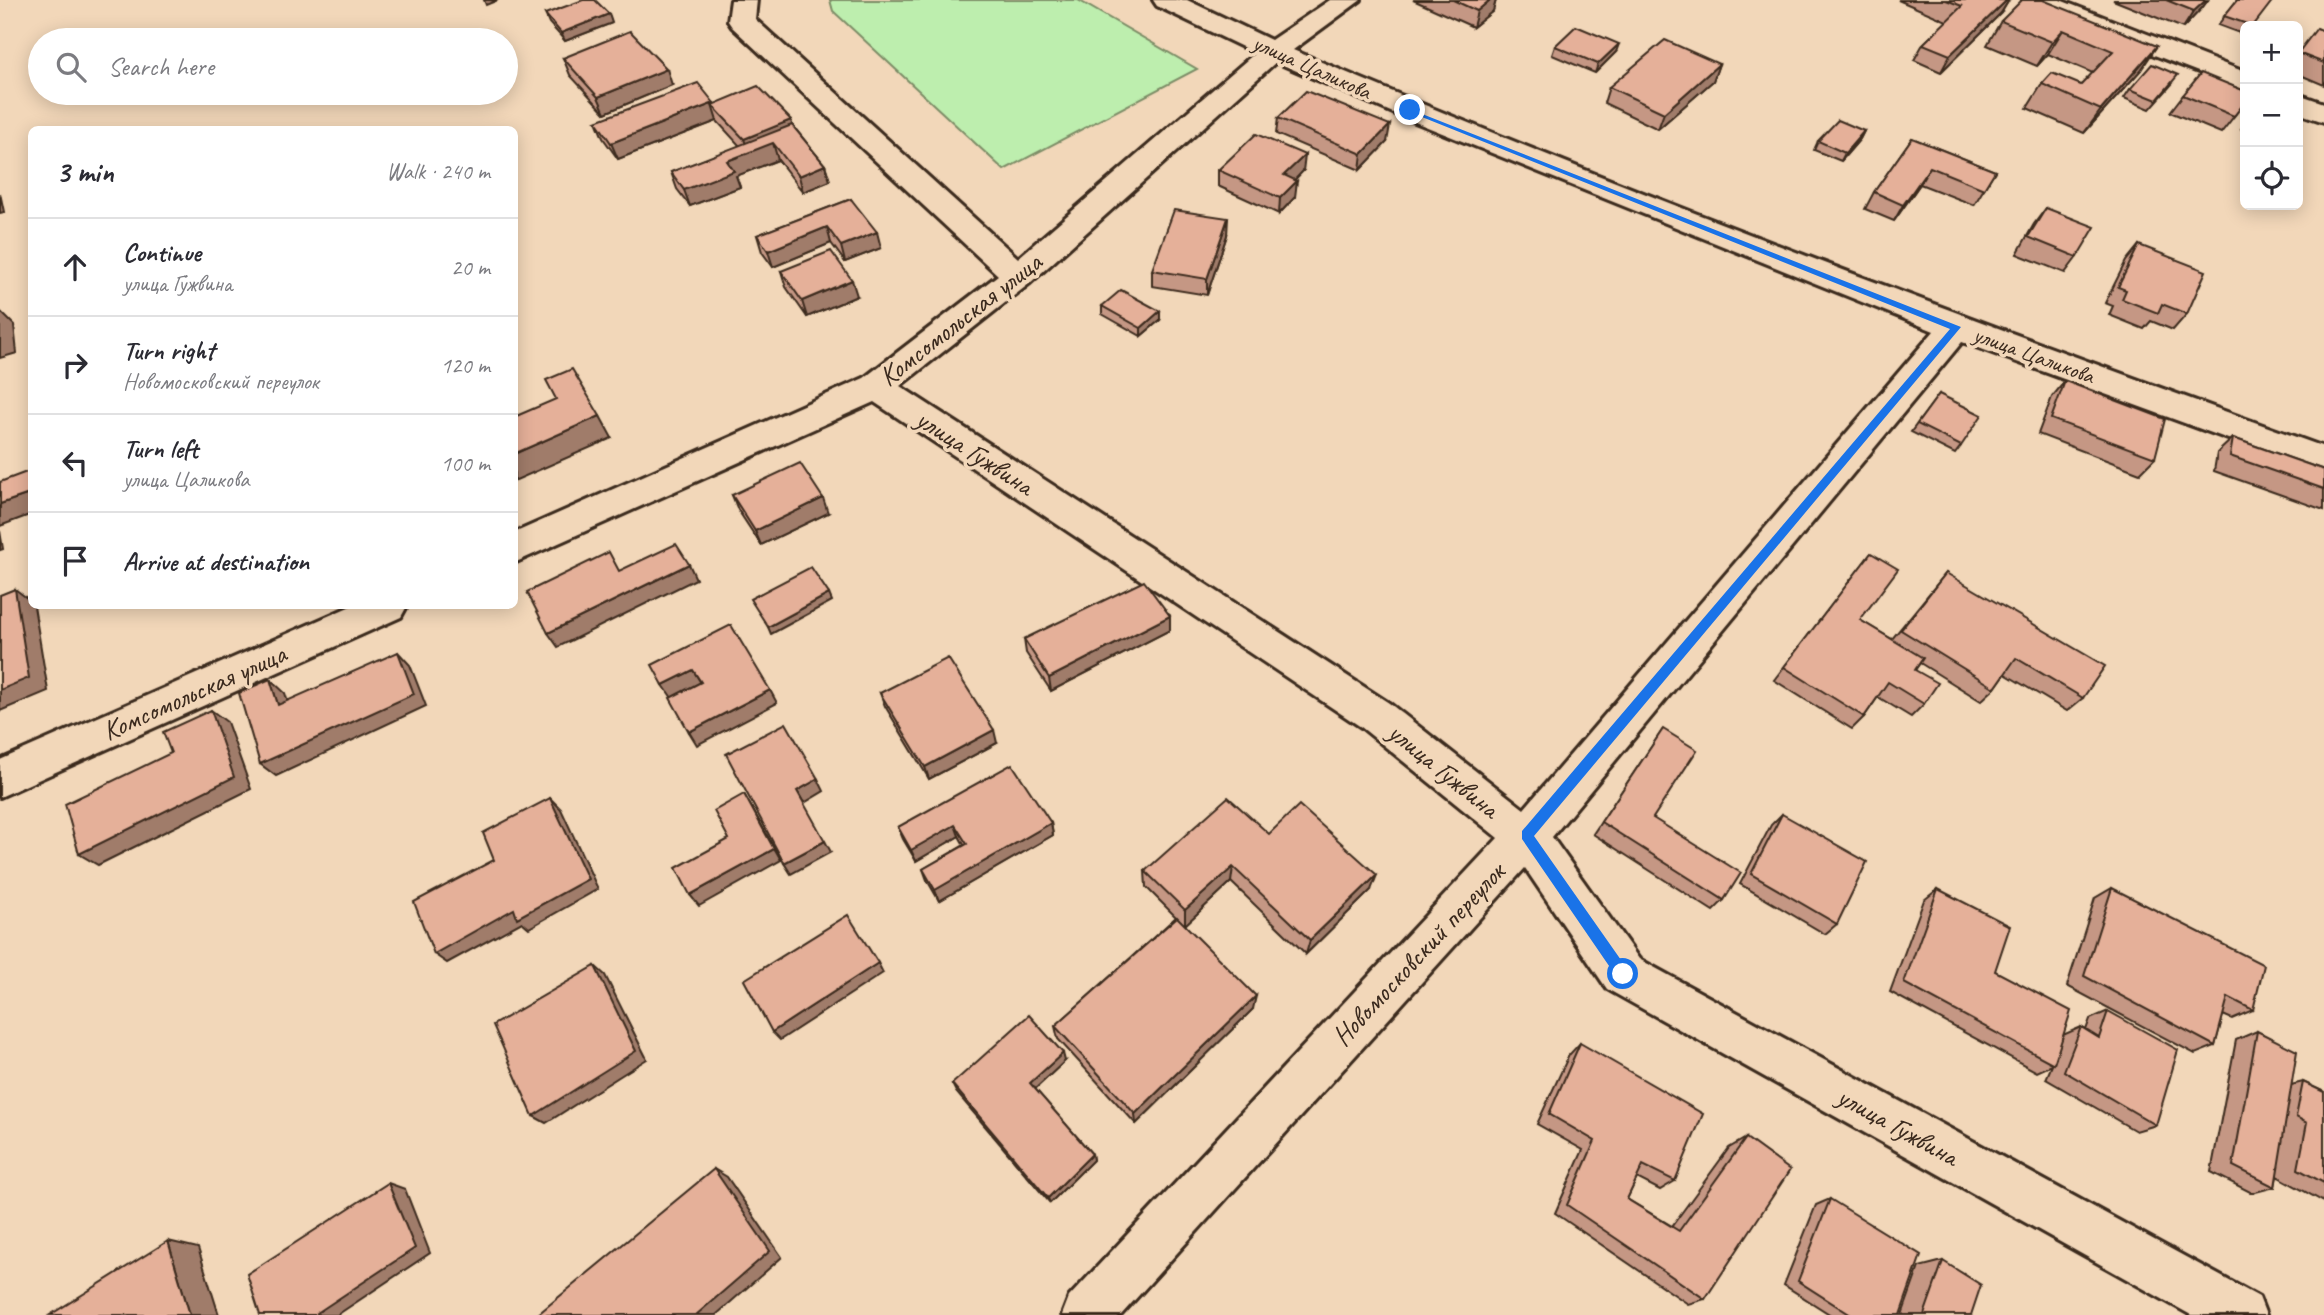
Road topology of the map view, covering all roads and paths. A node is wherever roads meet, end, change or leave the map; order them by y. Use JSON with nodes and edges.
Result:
{"nodes":[{"id":1,"x":744,"y":0,"type":"edge"},
{"id":2,"x":1166,"y":0,"type":"edge"},
{"id":3,"x":1348,"y":0,"type":"edge"},
{"id":4,"x":2036,"y":0,"type":"edge"},
{"id":5,"x":1273,"y":51,"type":"junction"},
{"id":6,"x":2240,"y":80,"type":"edge"},
{"id":7,"x":2303,"y":105,"type":"edge"},
{"id":8,"x":2324,"y":113,"type":"edge"},
{"id":9,"x":1018,"y":276,"type":"junction"},
{"id":10,"x":1956,"y":327,"type":"junction"},
{"id":11,"x":876,"y":387,"type":"junction"},
{"id":12,"x":2324,"y":461,"type":"edge"},
{"id":13,"x":518,"y":547,"type":"edge"},
{"id":14,"x":381,"y":609,"type":"edge"},
{"id":15,"x":0,"y":779,"type":"edge"},
{"id":16,"x":1527,"y":835,"type":"junction"},
{"id":17,"x":1087,"y":1315,"type":"edge"},
{"id":18,"x":2241,"y":1315,"type":"edge"}],
"edges":[{"from":1,"to":9,"type":"street"},
{"from":2,"to":5,"type":"street","name":"улица Цаликова"},
{"from":3,"to":5,"type":"street","name":"Комсомольская улица"},
{"from":4,"to":6,"type":"street"},
{"from":5,"to":9,"type":"street","name":"Комсомольская улица"},
{"from":5,"to":10,"type":"street","name":"улица Цаликова"},
{"from":7,"to":8,"type":"street"},
{"from":9,"to":11,"type":"street","name":"Комсомольская улица"},
{"from":10,"to":12,"type":"street","name":"улица Цаликова"},
{"from":10,"to":16,"type":"street","name":"Новомосковский переулок"},
{"from":11,"to":13,"type":"street","name":"Комсомольская улица"},
{"from":11,"to":16,"type":"street","name":"улица Гужвина"},
{"from":14,"to":15,"type":"street","name":"Комсомольская улица"},
{"from":16,"to":17,"type":"street","name":"Новомосковский переулок"},
{"from":16,"to":18,"type":"street","name":"улица Гужвина"}]}
